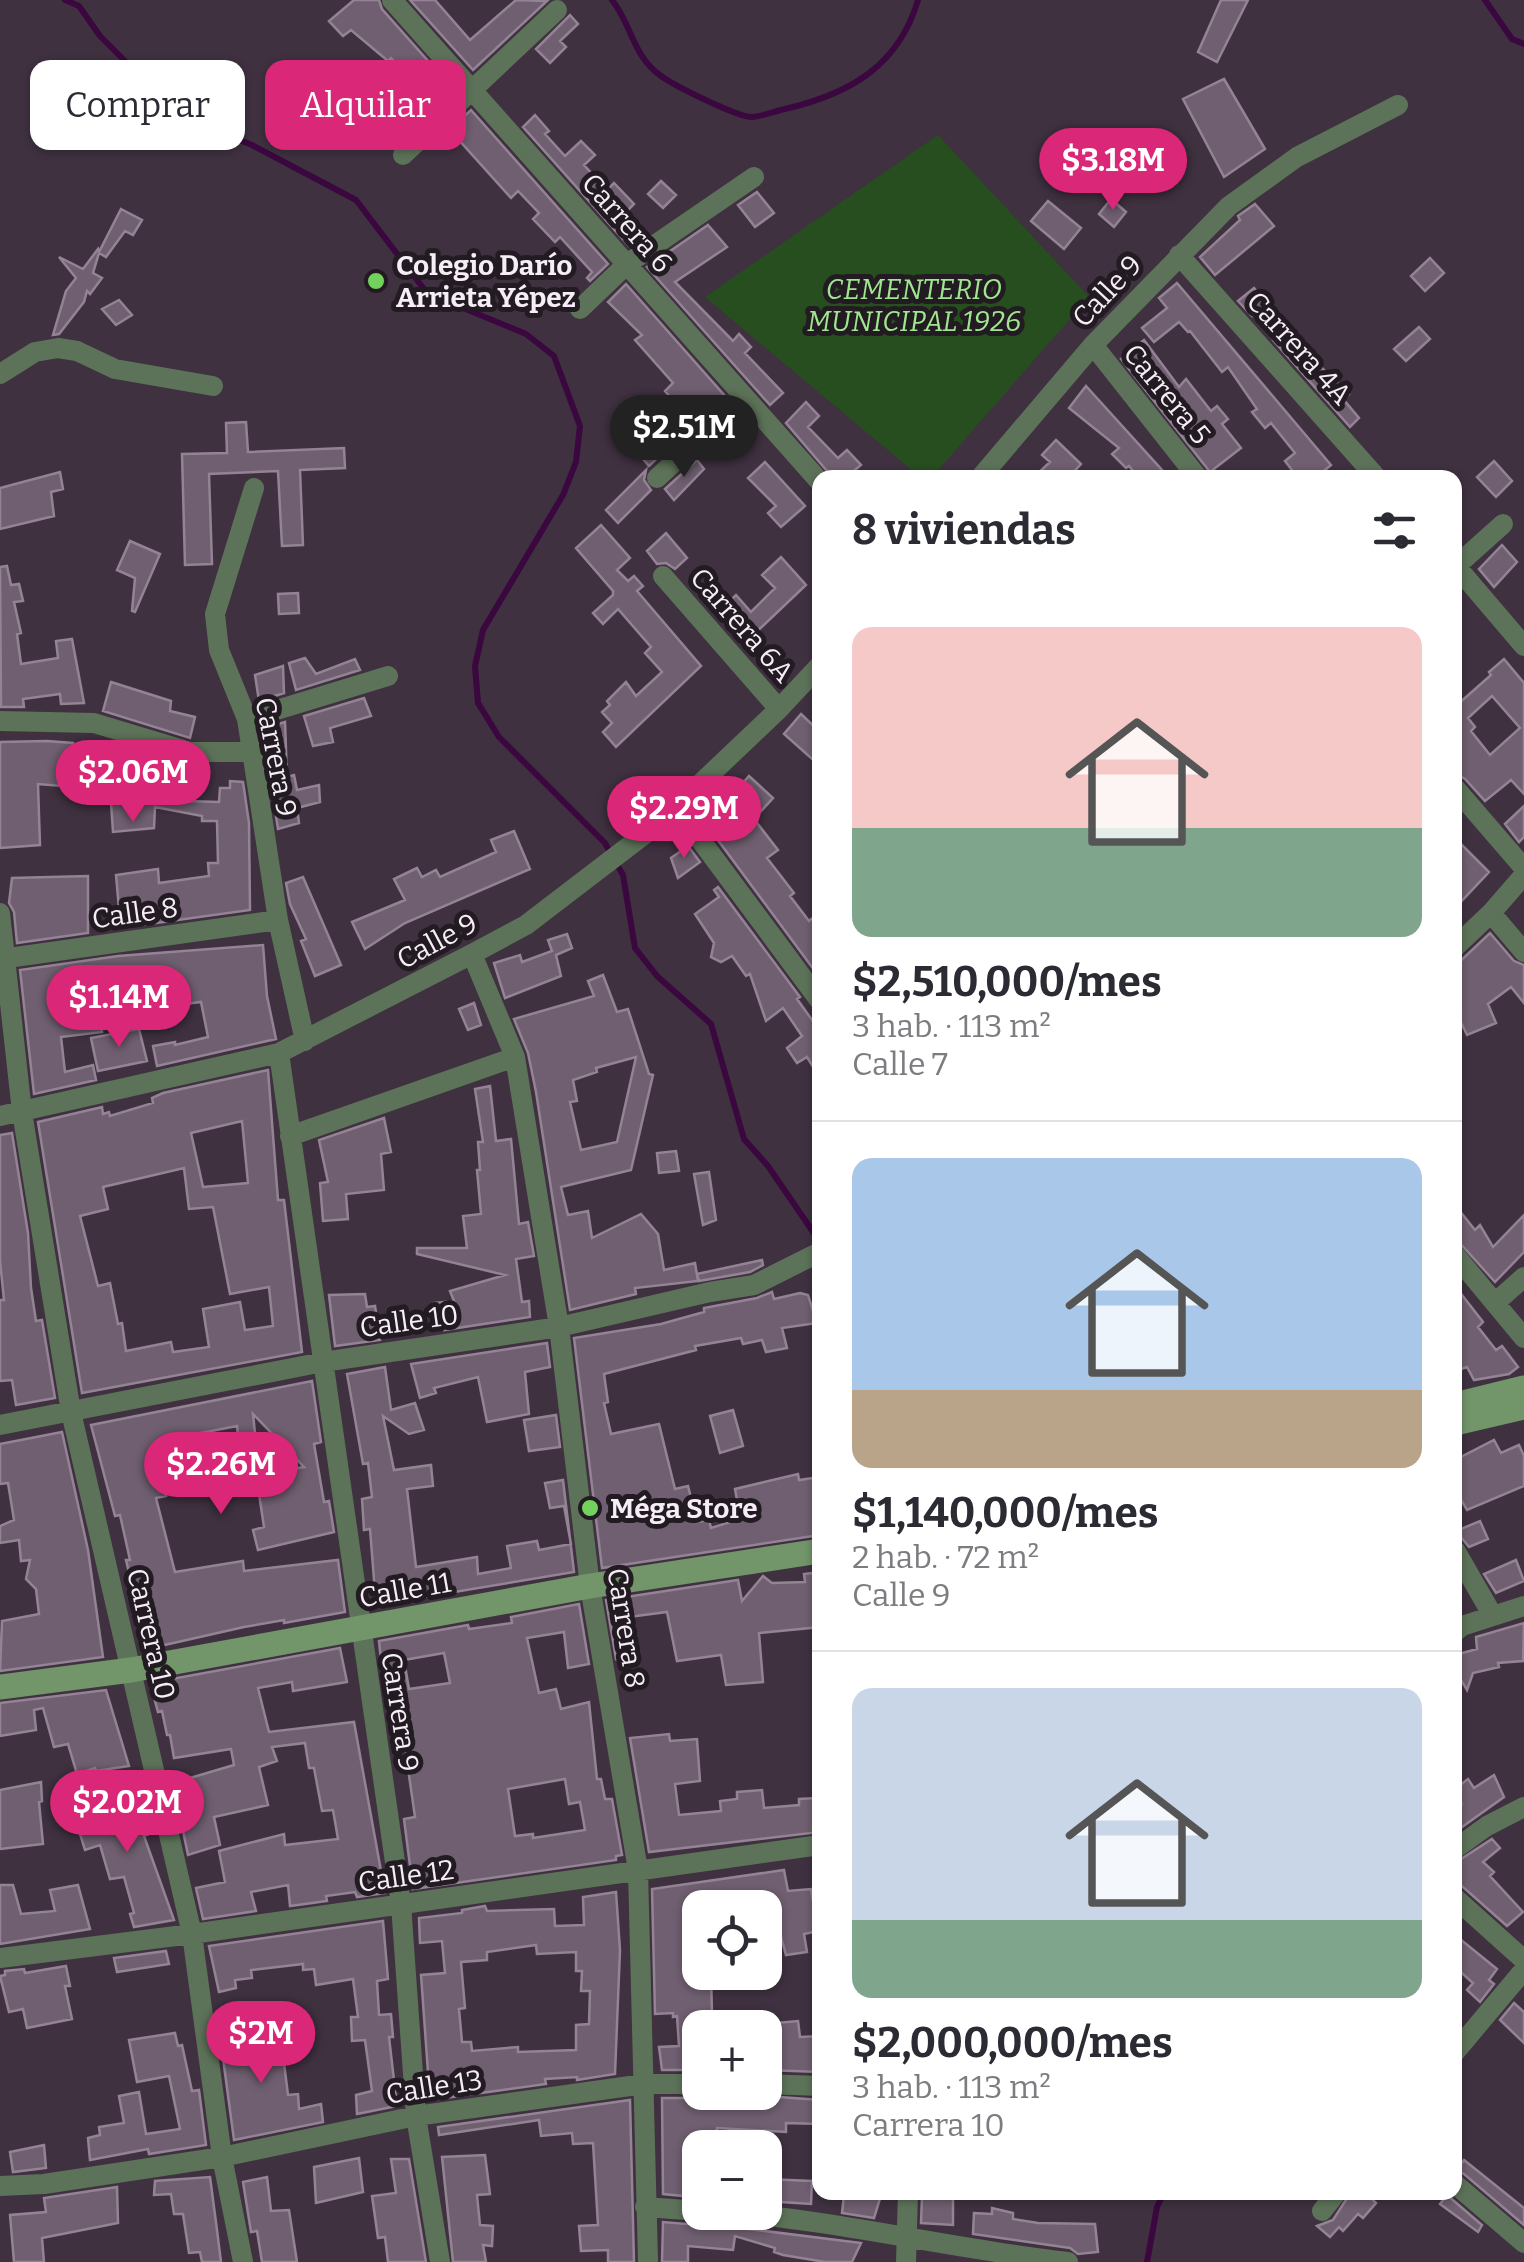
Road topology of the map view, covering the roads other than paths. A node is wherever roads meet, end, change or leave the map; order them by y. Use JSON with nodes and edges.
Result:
{"nodes":[{"id":1,"x":392,"y":0,"type":"edge"},
{"id":2,"x":557,"y":10,"type":"dead end"},
{"id":3,"x":472,"y":89,"type":"junction"},
{"id":4,"x":1398,"y":105,"type":"dead end"},
{"id":5,"x":402,"y":155,"type":"dead end"},
{"id":6,"x":754,"y":176,"type":"dead end"},
{"id":7,"x":1179,"y":254,"type":"junction"},
{"id":8,"x":627,"y":264,"type":"junction"},
{"id":9,"x":580,"y":309,"type":"dead end"},
{"id":10,"x":1093,"y":345,"type":"junction"},
{"id":11,"x":0,"y":374,"type":"edge"},
{"id":12,"x":213,"y":386,"type":"dead end"},
{"id":13,"x":743,"y":398,"type":"junction"},
{"id":14,"x":993,"y":470,"type":"edge"},
{"id":15,"x":1192,"y":470,"type":"edge"},
{"id":16,"x":1370,"y":470,"type":"edge"},
{"id":17,"x":812,"y":473,"type":"edge"},
{"id":18,"x":657,"y":478,"type":"dead end"},
{"id":19,"x":254,"y":488,"type":"dead end"},
{"id":20,"x":1502,"y":524,"type":"dead end"},
{"id":21,"x":1462,"y":560,"type":"edge"},
{"id":22,"x":1462,"y":574,"type":"edge"},
{"id":23,"x":663,"y":576,"type":"dead end"},
{"id":24,"x":1524,"y":646,"type":"edge"},
{"id":25,"x":812,"y":675,"type":"edge"},
{"id":26,"x":388,"y":676,"type":"dead end"},
{"id":27,"x":806,"y":682,"type":"junction"},
{"id":28,"x":812,"y":690,"type":"edge"},
{"id":29,"x":779,"y":710,"type":"junction"},
{"id":30,"x":247,"y":719,"type":"junction"},
{"id":31,"x":0,"y":721,"type":"edge"},
{"id":32,"x":250,"y":752,"type":"junction"},
{"id":33,"x":1462,"y":796,"type":"edge"},
{"id":34,"x":676,"y":807,"type":"junction"},
{"id":35,"x":1524,"y":871,"type":"edge"},
{"id":36,"x":0,"y":913,"type":"edge"},
{"id":37,"x":1491,"y":913,"type":"junction"},
{"id":38,"x":278,"y":920,"type":"junction"},
{"id":39,"x":1462,"y":940,"type":"edge"},
{"id":40,"x":1524,"y":952,"type":"edge"},
{"id":41,"x":472,"y":954,"type":"junction"},
{"id":42,"x":3,"y":959,"type":"edge"},
{"id":43,"x":812,"y":991,"type":"edge"},
{"id":44,"x":305,"y":1041,"type":"junction"},
{"id":45,"x":279,"y":1053,"type":"junction"},
{"id":46,"x":515,"y":1057,"type":"junction"},
{"id":47,"x":22,"y":1112,"type":"junction"},
{"id":48,"x":0,"y":1116,"type":"edge"},
{"id":49,"x":290,"y":1136,"type":"junction"},
{"id":50,"x":812,"y":1256,"type":"edge"},
{"id":51,"x":1462,"y":1264,"type":"edge"},
{"id":52,"x":1524,"y":1277,"type":"edge"},
{"id":53,"x":1496,"y":1302,"type":"junction"},
{"id":54,"x":559,"y":1327,"type":"junction"},
{"id":55,"x":1524,"y":1338,"type":"edge"},
{"id":56,"x":323,"y":1362,"type":"junction"},
{"id":57,"x":1524,"y":1388,"type":"edge"},
{"id":58,"x":1462,"y":1403,"type":"edge"},
{"id":59,"x":1524,"y":1407,"type":"edge"},
{"id":60,"x":71,"y":1412,"type":"junction"},
{"id":61,"x":1462,"y":1422,"type":"edge"},
{"id":62,"x":0,"y":1425,"type":"edge"},
{"id":63,"x":812,"y":1552,"type":"edge"},
{"id":64,"x":1462,"y":1562,"type":"edge"},
{"id":65,"x":590,"y":1586,"type":"junction"},
{"id":66,"x":1524,"y":1606,"type":"edge"},
{"id":67,"x":1493,"y":1616,"type":"junction"},
{"id":68,"x":1462,"y":1626,"type":"edge"},
{"id":69,"x":359,"y":1628,"type":"junction"},
{"id":70,"x":131,"y":1670,"type":"junction"},
{"id":71,"x":0,"y":1688,"type":"edge"},
{"id":72,"x":1524,"y":1806,"type":"edge"},
{"id":73,"x":1462,"y":1844,"type":"edge"},
{"id":74,"x":812,"y":1846,"type":"edge"},
{"id":75,"x":638,"y":1870,"type":"junction"},
{"id":76,"x":401,"y":1904,"type":"junction"},
{"id":77,"x":1462,"y":1904,"type":"edge"},
{"id":78,"x":192,"y":1934,"type":"junction"},
{"id":79,"x":0,"y":1958,"type":"edge"},
{"id":80,"x":1524,"y":1960,"type":"edge"},
{"id":81,"x":1524,"y":1970,"type":"edge"},
{"id":82,"x":1462,"y":2044,"type":"edge"},
{"id":83,"x":644,"y":2084,"type":"junction"},
{"id":84,"x":682,"y":2084,"type":"edge"},
{"id":85,"x":782,"y":2085,"type":"edge"},
{"id":86,"x":812,"y":2086,"type":"edge"},
{"id":87,"x":416,"y":2116,"type":"junction"},
{"id":88,"x":222,"y":2157,"type":"junction"},
{"id":89,"x":0,"y":2186,"type":"edge"},
{"id":90,"x":1462,"y":2190,"type":"edge"},
{"id":91,"x":908,"y":2200,"type":"edge"},
{"id":92,"x":1332,"y":2200,"type":"edge"},
{"id":93,"x":645,"y":2207,"type":"junction"},
{"id":94,"x":682,"y":2209,"type":"edge"},
{"id":95,"x":1322,"y":2212,"type":"dead end"},
{"id":96,"x":782,"y":2217,"type":"edge"},
{"id":97,"x":906,"y":2236,"type":"junction"},
{"id":98,"x":1524,"y":2243,"type":"edge"},
{"id":99,"x":243,"y":2262,"type":"edge"},
{"id":100,"x":440,"y":2262,"type":"edge"},
{"id":101,"x":648,"y":2262,"type":"edge"},
{"id":102,"x":906,"y":2262,"type":"edge"},
{"id":103,"x":1068,"y":2262,"type":"edge"}],
"edges":[{"from":1,"to":3,"type":"street","name":"Carrera 6"},
{"from":2,"to":3,"type":"street"},
{"from":3,"to":5,"type":"street"},
{"from":3,"to":8,"type":"street","name":"Carrera 6"},
{"from":4,"to":7,"type":"street","name":"Calle 9"},
{"from":6,"to":8,"type":"street"},
{"from":7,"to":10,"type":"street","name":"Calle 9"},
{"from":7,"to":16,"type":"street","name":"Carrera 4A"},
{"from":8,"to":9,"type":"street"},
{"from":8,"to":13,"type":"street","name":"Carrera 6"},
{"from":10,"to":14,"type":"street","name":"Calle 9"},
{"from":10,"to":15,"type":"street","name":"Carrera 5"},
{"from":11,"to":12,"type":"street"},
{"from":13,"to":17,"type":"street","name":"Carrera 6"},
{"from":13,"to":18,"type":"street"},
{"from":19,"to":30,"type":"street","name":"Carrera 9"},
{"from":20,"to":21,"type":"street"},
{"from":22,"to":24,"type":"street"},
{"from":23,"to":29,"type":"street","name":"Carrera 6A"},
{"from":25,"to":27,"type":"street","name":"Calle 9"},
{"from":26,"to":30,"type":"street"},
{"from":27,"to":28,"type":"street","name":"Carrera 6A"},
{"from":27,"to":29,"type":"street","name":"Calle 9"},
{"from":29,"to":34,"type":"street","name":"Calle 9"},
{"from":30,"to":32,"type":"street","name":"Carrera 9"},
{"from":31,"to":32,"type":"street"},
{"from":32,"to":38,"type":"street","name":"Carrera 9"},
{"from":33,"to":35,"type":"street"},
{"from":34,"to":41,"type":"street","name":"Calle 9"},
{"from":34,"to":43,"type":"street"},
{"from":35,"to":37,"type":"street"},
{"from":36,"to":42,"type":"street","name":"Carrera 10"},
{"from":37,"to":39,"type":"street"},
{"from":37,"to":40,"type":"street"},
{"from":38,"to":42,"type":"street","name":"Calle 8"},
{"from":38,"to":44,"type":"street","name":"Carrera 9"},
{"from":41,"to":44,"type":"street","name":"Calle 9"},
{"from":41,"to":46,"type":"street","name":"Carrera 8"},
{"from":42,"to":47,"type":"street","name":"Carrera 10"},
{"from":44,"to":45,"type":"street","name":"Calle 9"},
{"from":45,"to":47,"type":"street","name":"Calle 9"},
{"from":45,"to":49,"type":"street","name":"Carrera 9"},
{"from":46,"to":49,"type":"street"},
{"from":46,"to":54,"type":"street","name":"Carrera 8"},
{"from":47,"to":48,"type":"street","name":"Calle 9"},
{"from":47,"to":60,"type":"street","name":"Carrera 10"},
{"from":49,"to":56,"type":"street","name":"Carrera 9"},
{"from":50,"to":54,"type":"street","name":"Calle 10"},
{"from":51,"to":53,"type":"street"},
{"from":52,"to":53,"type":"street"},
{"from":53,"to":55,"type":"street"},
{"from":54,"to":56,"type":"street","name":"Calle 10"},
{"from":54,"to":65,"type":"street","name":"Carrera 8"},
{"from":56,"to":60,"type":"street","name":"Calle 10"},
{"from":56,"to":69,"type":"street","name":"Carrera 9"},
{"from":57,"to":58,"type":"street"},
{"from":59,"to":61,"type":"street"},
{"from":60,"to":62,"type":"street","name":"Calle 10"},
{"from":60,"to":70,"type":"street","name":"Carrera 10"},
{"from":63,"to":65,"type":"street","name":"Calle 11"},
{"from":64,"to":67,"type":"street"},
{"from":65,"to":69,"type":"street","name":"Calle 11"},
{"from":65,"to":75,"type":"street","name":"Carrera 8"},
{"from":66,"to":67,"type":"street"},
{"from":67,"to":68,"type":"street"},
{"from":69,"to":70,"type":"street","name":"Calle 11"},
{"from":69,"to":76,"type":"street","name":"Carrera 9"},
{"from":70,"to":71,"type":"street","name":"Calle 11"},
{"from":70,"to":78,"type":"street","name":"Carrera 10"},
{"from":72,"to":73,"type":"street"},
{"from":74,"to":75,"type":"street","name":"Calle 12"},
{"from":75,"to":76,"type":"street","name":"Calle 12"},
{"from":75,"to":83,"type":"street","name":"Carrera 8"},
{"from":76,"to":78,"type":"street","name":"Calle 12"},
{"from":76,"to":87,"type":"street","name":"Carrera 9"},
{"from":77,"to":80,"type":"street"},
{"from":78,"to":79,"type":"street","name":"Calle 12"},
{"from":78,"to":88,"type":"street","name":"Carrera 10"},
{"from":81,"to":82,"type":"street"},
{"from":83,"to":84,"type":"street","name":"Calle 13"},
{"from":83,"to":87,"type":"street","name":"Calle 13"},
{"from":83,"to":93,"type":"street","name":"Carrera 8"},
{"from":85,"to":86,"type":"street"},
{"from":87,"to":88,"type":"street","name":"Calle 13"},
{"from":87,"to":100,"type":"street","name":"Carrera 9"},
{"from":88,"to":89,"type":"street","name":"Calle 13"},
{"from":88,"to":99,"type":"street","name":"Carrera 10"},
{"from":90,"to":98,"type":"street"},
{"from":91,"to":97,"type":"street"},
{"from":92,"to":95,"type":"street"},
{"from":93,"to":94,"type":"street"},
{"from":93,"to":101,"type":"street","name":"Carrera 8"},
{"from":96,"to":97,"type":"street"},
{"from":97,"to":102,"type":"street"},
{"from":97,"to":103,"type":"street"}]}
